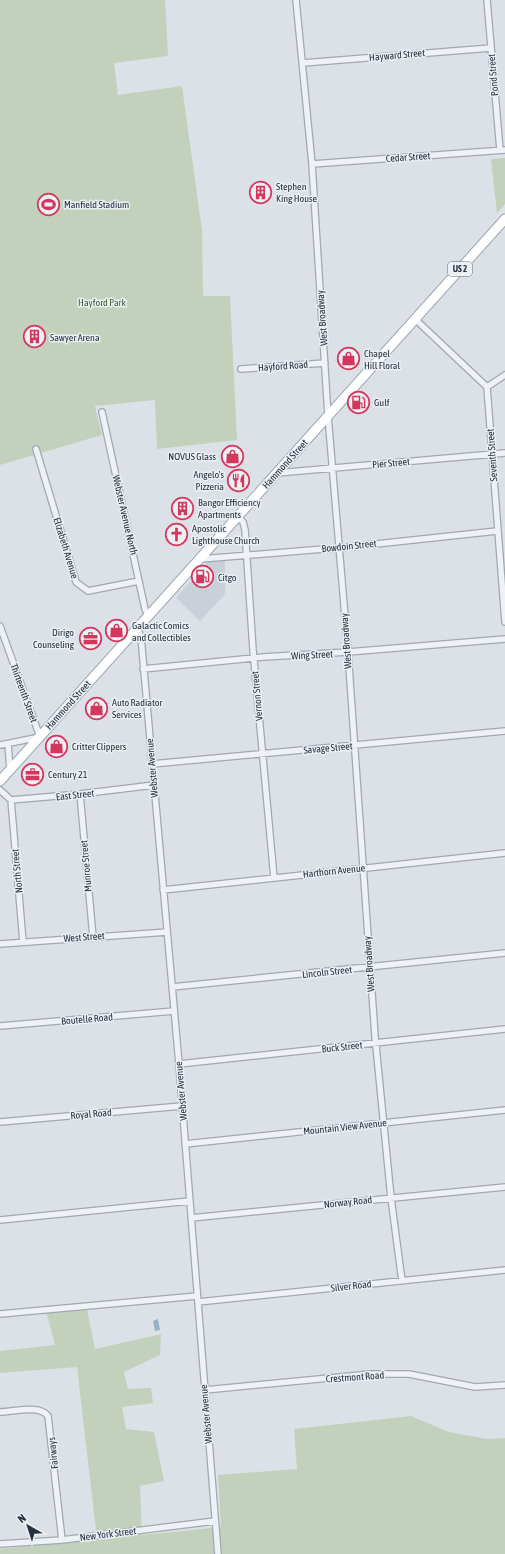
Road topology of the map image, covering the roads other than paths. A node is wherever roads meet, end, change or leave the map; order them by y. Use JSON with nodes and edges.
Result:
{"nodes":[{"id":1,"x":296,"y":0,"type":"edge"},
{"id":2,"x":487,"y":0,"type":"edge"},
{"id":3,"x":491,"y":48,"type":"junction"},
{"id":4,"x":303,"y":63,"type":"junction"},
{"id":5,"x":502,"y":150,"type":"edge"},
{"id":6,"x":312,"y":164,"type":"junction"},
{"id":7,"x":505,"y":219,"type":"edge"},
{"id":8,"x":415,"y":319,"type":"junction"},
{"id":9,"x":325,"y":363,"type":"junction"},
{"id":10,"x":241,"y":370,"type":"dead end"},
{"id":11,"x":505,"y":375,"type":"edge"},
{"id":12,"x":487,"y":387,"type":"junction"},
{"id":13,"x":102,"y":412,"type":"dead end"},
{"id":14,"x":328,"y":416,"type":"junction"},
{"id":15,"x":36,"y":449,"type":"dead end"},
{"id":16,"x":505,"y":453,"type":"edge"},
{"id":17,"x":492,"y":454,"type":"junction"},
{"id":18,"x":332,"y":468,"type":"junction"},
{"id":19,"x":277,"y":473,"type":"junction"},
{"id":20,"x":238,"y":517,"type":"junction"},
{"id":21,"x":497,"y":531,"type":"junction"},
{"id":22,"x":339,"y":548,"type":"junction"},
{"id":23,"x":246,"y":555,"type":"junction"},
{"id":24,"x":200,"y":559,"type":"junction"},
{"id":25,"x":139,"y":581,"type":"junction"},
{"id":26,"x":148,"y":616,"type":"junction"},
{"id":27,"x":505,"y":622,"type":"edge"},
{"id":28,"x":0,"y":626,"type":"edge"},
{"id":29,"x":138,"y":628,"type":"junction"},
{"id":30,"x":505,"y":639,"type":"edge"},
{"id":31,"x":348,"y":652,"type":"junction"},
{"id":32,"x":254,"y":658,"type":"junction"},
{"id":33,"x":143,"y":669,"type":"junction"},
{"id":34,"x":505,"y":731,"type":"edge"},
{"id":35,"x":40,"y":737,"type":"junction"},
{"id":36,"x":8,"y":744,"type":"junction"},
{"id":37,"x":0,"y":745,"type":"edge"},
{"id":38,"x":354,"y":746,"type":"junction"},
{"id":39,"x":263,"y":753,"type":"junction"},
{"id":40,"x":152,"y":764,"type":"junction"},
{"id":41,"x":10,"y":770,"type":"junction"},
{"id":42,"x":0,"y":781,"type":"edge"},
{"id":43,"x":154,"y":785,"type":"junction"},
{"id":44,"x":0,"y":790,"type":"edge"},
{"id":45,"x":80,"y":794,"type":"junction"},
{"id":46,"x":11,"y":800,"type":"junction"},
{"id":47,"x":505,"y":853,"type":"edge"},
{"id":48,"x":362,"y":868,"type":"junction"},
{"id":49,"x":274,"y":878,"type":"junction"},
{"id":50,"x":164,"y":890,"type":"junction"},
{"id":51,"x":167,"y":932,"type":"junction"},
{"id":52,"x":93,"y":937,"type":"junction"},
{"id":53,"x":23,"y":942,"type":"junction"},
{"id":54,"x":0,"y":944,"type":"edge"},
{"id":55,"x":505,"y":953,"type":"edge"},
{"id":56,"x":369,"y":967,"type":"junction"},
{"id":57,"x":172,"y":987,"type":"junction"},
{"id":58,"x":174,"y":1011,"type":"junction"},
{"id":59,"x":0,"y":1026,"type":"edge"},
{"id":60,"x":505,"y":1029,"type":"edge"},
{"id":61,"x":376,"y":1043,"type":"junction"},
{"id":62,"x":179,"y":1064,"type":"junction"},
{"id":63,"x":182,"y":1106,"type":"junction"},
{"id":64,"x":505,"y":1110,"type":"edge"},
{"id":65,"x":0,"y":1122,"type":"edge"},
{"id":66,"x":384,"y":1123,"type":"junction"},
{"id":67,"x":185,"y":1144,"type":"junction"},
{"id":68,"x":505,"y":1187,"type":"edge"},
{"id":69,"x":392,"y":1198,"type":"junction"},
{"id":70,"x":190,"y":1201,"type":"junction"},
{"id":71,"x":191,"y":1218,"type":"junction"},
{"id":72,"x":0,"y":1220,"type":"edge"},
{"id":73,"x":505,"y":1270,"type":"edge"},
{"id":74,"x":402,"y":1281,"type":"junction"},
{"id":75,"x":197,"y":1296,"type":"junction"},
{"id":76,"x":198,"y":1302,"type":"junction"},
{"id":77,"x":0,"y":1314,"type":"edge"},
{"id":78,"x":505,"y":1385,"type":"edge"},
{"id":79,"x":205,"y":1390,"type":"junction"},
{"id":80,"x":0,"y":1412,"type":"edge"},
{"id":81,"x":215,"y":1521,"type":"junction"},
{"id":82,"x":62,"y":1540,"type":"junction"},
{"id":83,"x":0,"y":1544,"type":"edge"},
{"id":84,"x":218,"y":1554,"type":"edge"}],
"edges":[{"from":1,"to":4,"type":"street","name":"West Broadway"},
{"from":2,"to":3,"type":"street","name":"Pond Street"},
{"from":3,"to":4,"type":"street","name":"Hayward Street"},
{"from":3,"to":5,"type":"street","name":"Pond Street"},
{"from":4,"to":6,"type":"street","name":"West Broadway"},
{"from":5,"to":6,"type":"street","name":"Cedar Street"},
{"from":6,"to":9,"type":"street","name":"West Broadway"},
{"from":7,"to":8,"type":"main road","name":"Hammond Street","number":"US 2"},
{"from":8,"to":12,"type":"street"},
{"from":8,"to":14,"type":"main road","name":"Hammond Street","number":"US 2"},
{"from":9,"to":10,"type":"street","name":"Hayford Road"},
{"from":9,"to":14,"type":"street","name":"West Broadway"},
{"from":11,"to":12,"type":"street"},
{"from":12,"to":17,"type":"street","name":"Seventh Street"},
{"from":13,"to":25,"type":"street","name":"Webster Avenue North"},
{"from":14,"to":18,"type":"street","name":"West Broadway"},
{"from":14,"to":19,"type":"main road","name":"Hammond Street","number":"US 2"},
{"from":15,"to":25,"type":"street","name":"Elizabeth Avenue"},
{"from":16,"to":17,"type":"street","name":"Pier Street"},
{"from":17,"to":18,"type":"street","name":"Pier Street"},
{"from":17,"to":21,"type":"street","name":"Seventh Street"},
{"from":18,"to":19,"type":"street","name":"Pier Street"},
{"from":18,"to":22,"type":"street","name":"West Broadway"},
{"from":19,"to":20,"type":"main road","name":"Hammond Street","number":"US 2"},
{"from":20,"to":23,"type":"street","name":"Vernon Street"},
{"from":20,"to":24,"type":"main road","name":"Hammond Street","number":"US 2"},
{"from":21,"to":22,"type":"street","name":"Bowdoin Street"},
{"from":21,"to":27,"type":"street","name":"Seventh Street"},
{"from":22,"to":23,"type":"street","name":"Bowdoin Street"},
{"from":22,"to":31,"type":"street","name":"West Broadway"},
{"from":23,"to":24,"type":"street","name":"Bowdoin Street"},
{"from":23,"to":32,"type":"street","name":"Vernon Street"},
{"from":24,"to":26,"type":"main road","name":"Hammond Street","number":"US 2"},
{"from":25,"to":26,"type":"street","name":"Webster Avenue North"},
{"from":26,"to":29,"type":"main road","name":"Hammond Street","number":"US 2"},
{"from":28,"to":35,"type":"street","name":"Thirteenth Street"},
{"from":29,"to":33,"type":"street","name":"Webster Avenue"},
{"from":29,"to":35,"type":"main road","name":"Hammond Street","number":"US 2"},
{"from":30,"to":31,"type":"street","name":"Wing Street"},
{"from":31,"to":32,"type":"street","name":"Wing Street"},
{"from":31,"to":38,"type":"street","name":"West Broadway"},
{"from":32,"to":33,"type":"street","name":"Wing Street"},
{"from":32,"to":39,"type":"street","name":"Vernon Street"},
{"from":33,"to":40,"type":"street","name":"Webster Avenue"},
{"from":34,"to":38,"type":"street","name":"Savage Street"},
{"from":35,"to":36,"type":"street"},
{"from":35,"to":41,"type":"main road","name":"Hammond Street","number":"US 2"},
{"from":36,"to":37,"type":"street"},
{"from":36,"to":41,"type":"street"},
{"from":38,"to":39,"type":"street","name":"Savage Street"},
{"from":38,"to":48,"type":"street","name":"West Broadway"},
{"from":39,"to":40,"type":"street","name":"Savage Street"},
{"from":39,"to":49,"type":"street","name":"Vernon Street"},
{"from":40,"to":43,"type":"street","name":"Webster Avenue"},
{"from":41,"to":42,"type":"main road","name":"Hammond Street","number":"US 2"},
{"from":43,"to":45,"type":"street","name":"East Street"},
{"from":43,"to":50,"type":"street","name":"Webster Avenue"},
{"from":44,"to":46,"type":"street"},
{"from":45,"to":46,"type":"street","name":"East Street"},
{"from":45,"to":52,"type":"street","name":"Munroe Street"},
{"from":46,"to":53,"type":"street","name":"North Street"},
{"from":47,"to":48,"type":"street","name":"Harthorn Avenue"},
{"from":48,"to":49,"type":"street","name":"Harthorn Avenue"},
{"from":48,"to":56,"type":"street","name":"West Broadway"},
{"from":49,"to":50,"type":"street","name":"Harthorn Avenue"},
{"from":50,"to":51,"type":"street","name":"Webster Avenue"},
{"from":51,"to":52,"type":"street","name":"West Street"},
{"from":51,"to":57,"type":"street","name":"Webster Avenue"},
{"from":52,"to":53,"type":"street","name":"West Street"},
{"from":53,"to":54,"type":"street","name":"West Street"},
{"from":55,"to":56,"type":"street","name":"Lincoln Street"},
{"from":56,"to":57,"type":"street","name":"Lincoln Street"},
{"from":56,"to":61,"type":"street","name":"West Broadway"},
{"from":57,"to":58,"type":"street","name":"Webster Avenue"},
{"from":58,"to":59,"type":"street","name":"Boutelle Road"},
{"from":58,"to":62,"type":"street","name":"Webster Avenue"},
{"from":60,"to":61,"type":"street","name":"Buck Street"},
{"from":61,"to":62,"type":"street","name":"Buck Street"},
{"from":61,"to":66,"type":"street","name":"West Broadway"},
{"from":62,"to":63,"type":"street","name":"Webster Avenue"},
{"from":63,"to":65,"type":"street","name":"Royal Road"},
{"from":63,"to":67,"type":"street","name":"Webster Avenue"},
{"from":64,"to":66,"type":"street","name":"Mountain View Avenue"},
{"from":66,"to":67,"type":"street","name":"Mountain View Avenue"},
{"from":66,"to":69,"type":"street","name":"West Broadway"},
{"from":67,"to":70,"type":"street","name":"Webster Avenue"},
{"from":68,"to":69,"type":"street","name":"Norway Road"},
{"from":69,"to":71,"type":"street","name":"Norway Road"},
{"from":69,"to":74,"type":"street","name":"West Broadway"},
{"from":70,"to":71,"type":"street","name":"Webster Avenue"},
{"from":70,"to":72,"type":"street"},
{"from":71,"to":75,"type":"street","name":"Webster Avenue"},
{"from":73,"to":74,"type":"street","name":"Silver Road"},
{"from":74,"to":76,"type":"street","name":"Silver Road"},
{"from":75,"to":76,"type":"street","name":"Webster Avenue"},
{"from":75,"to":77,"type":"street"},
{"from":76,"to":79,"type":"street","name":"Webster Avenue"},
{"from":78,"to":79,"type":"street","name":"Crestmont Road"},
{"from":79,"to":81,"type":"street","name":"Webster Avenue"},
{"from":80,"to":82,"type":"street","name":"Fairways"},
{"from":81,"to":82,"type":"street","name":"New York Street"},
{"from":81,"to":84,"type":"street","name":"Webster Avenue"},
{"from":82,"to":83,"type":"street","name":"New York Street"}]}
